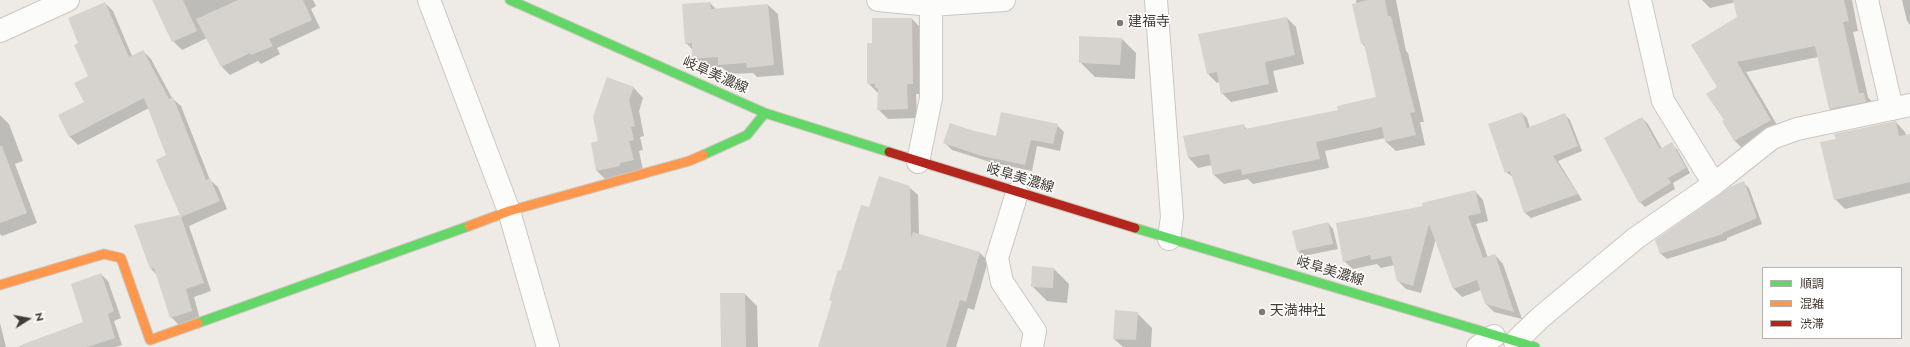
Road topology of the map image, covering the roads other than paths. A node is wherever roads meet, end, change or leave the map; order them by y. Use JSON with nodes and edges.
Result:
{"nodes":[{"id":1,"x":68,"y":0,"type":"edge"},
{"id":2,"x":429,"y":0,"type":"edge"},
{"id":3,"x":510,"y":0,"type":"edge"},
{"id":4,"x":878,"y":0,"type":"edge"},
{"id":5,"x":1004,"y":0,"type":"edge"},
{"id":6,"x":1156,"y":0,"type":"edge"},
{"id":7,"x":1640,"y":0,"type":"edge"},
{"id":8,"x":1868,"y":0,"type":"edge"},
{"id":9,"x":931,"y":2,"type":"edge"},
{"id":10,"x":0,"y":31,"type":"edge"},
{"id":11,"x":1901,"y":107,"type":"edge"},
{"id":12,"x":765,"y":113,"type":"junction"},
{"id":13,"x":918,"y":162,"type":"junction"},
{"id":14,"x":1714,"y":184,"type":"junction"},
{"id":15,"x":1017,"y":193,"type":"junction"},
{"id":16,"x":509,"y":211,"type":"junction"},
{"id":17,"x":1169,"y":239,"type":"junction"},
{"id":18,"x":0,"y":285,"type":"edge"},
{"id":19,"x":1486,"y":342,"type":"edge"},
{"id":20,"x":1525,"y":345,"type":"edge"},
{"id":21,"x":548,"y":347,"type":"edge"},
{"id":22,"x":1032,"y":347,"type":"edge"}],
"edges":[{"from":1,"to":10,"type":"street"},
{"from":2,"to":16,"type":"street"},
{"from":3,"to":12,"type":"main road","name":"岐阜美濃線"},
{"from":4,"to":9,"type":"street"},
{"from":5,"to":9,"type":"street"},
{"from":6,"to":17,"type":"street"},
{"from":7,"to":14,"type":"street"},
{"from":8,"to":11,"type":"street"},
{"from":9,"to":13,"type":"street"},
{"from":11,"to":14,"type":"street"},
{"from":12,"to":13,"type":"main road","name":"岐阜美濃線"},
{"from":12,"to":16,"type":"main road"},
{"from":13,"to":15,"type":"main road","name":"岐阜美濃線"},
{"from":14,"to":20,"type":"street"},
{"from":15,"to":17,"type":"main road","name":"岐阜美濃線"},
{"from":15,"to":22,"type":"street"},
{"from":16,"to":18,"type":"main road"},
{"from":16,"to":21,"type":"street"},
{"from":17,"to":19,"type":"main road","name":"岐阜美濃線"},
{"from":19,"to":20,"type":"main road","name":"岐阜美濃線"}]}
